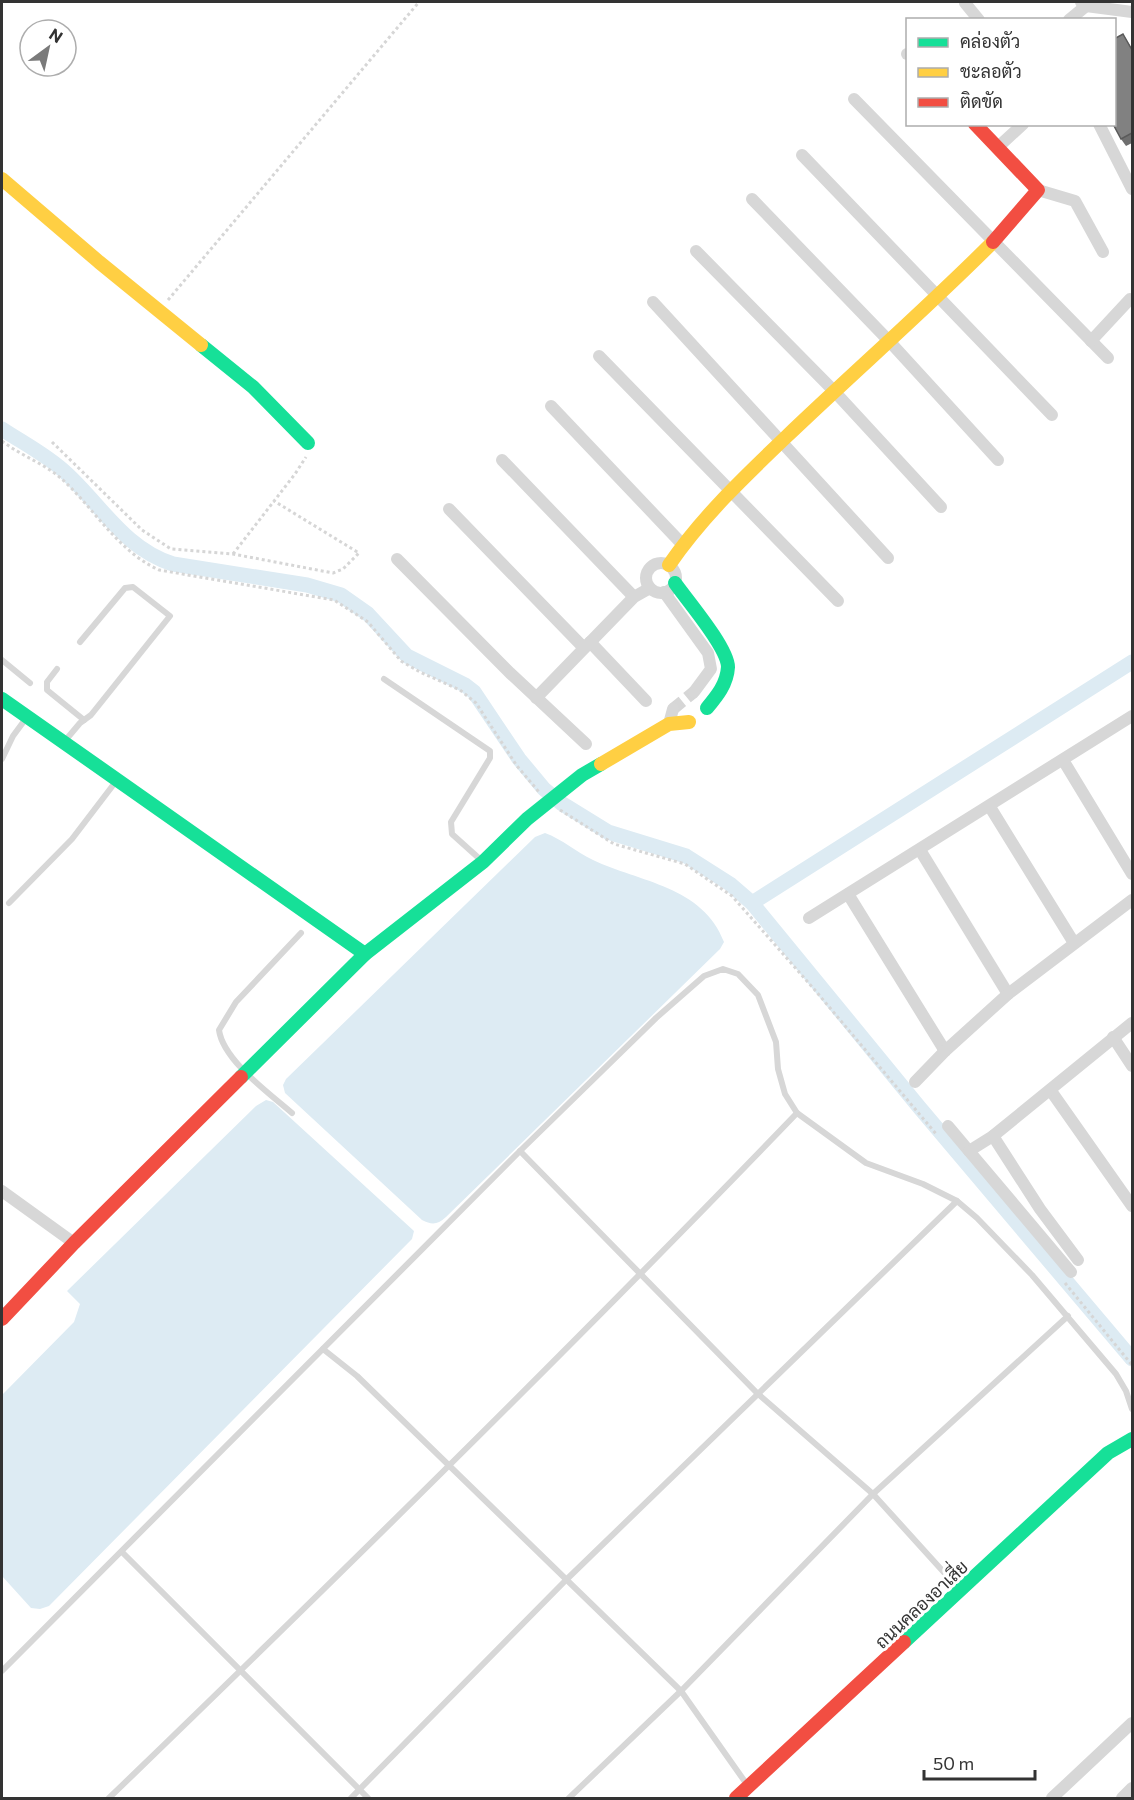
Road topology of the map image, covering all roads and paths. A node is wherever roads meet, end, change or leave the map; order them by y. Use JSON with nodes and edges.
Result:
{"nodes":[{"id":1,"x":419,"y":2,"type":"edge"},
{"id":2,"x":965,"y":3,"type":"edge"},
{"id":3,"x":1083,"y":4,"type":"edge"},
{"id":4,"x":1132,"y":12,"type":"edge"},
{"id":5,"x":977,"y":18,"type":"edge"},
{"id":6,"x":1071,"y":18,"type":"edge"},
{"id":7,"x":854,"y":99,"type":"dead end"},
{"id":8,"x":977,"y":126,"type":"edge"},
{"id":9,"x":1021,"y":126,"type":"edge"},
{"id":10,"x":1100,"y":126,"type":"edge"},
{"id":11,"x":998,"y":148,"type":"junction"},
{"id":12,"x":802,"y":155,"type":"dead end"},
{"id":13,"x":2,"y":179,"type":"edge"},
{"id":14,"x":1132,"y":189,"type":"edge"},
{"id":15,"x":1038,"y":190,"type":"junction"},
{"id":16,"x":752,"y":199,"type":"dead end"},
{"id":17,"x":993,"y":242,"type":"junction"},
{"id":18,"x":696,"y":250,"type":"dead end"},
{"id":19,"x":1103,"y":252,"type":"dead end"},
{"id":20,"x":939,"y":296,"type":"junction"},
{"id":21,"x":1130,"y":299,"type":"dead end"},
{"id":22,"x":652,"y":302,"type":"dead end"},
{"id":23,"x":159,"y":310,"type":"junction"},
{"id":24,"x":1091,"y":341,"type":"junction"},
{"id":25,"x":890,"y":342,"type":"junction"},
{"id":26,"x":599,"y":356,"type":"dead end"},
{"id":27,"x":1108,"y":358,"type":"dead end"},
{"id":28,"x":834,"y":391,"type":"junction"},
{"id":29,"x":551,"y":406,"type":"dead end"},
{"id":30,"x":1052,"y":415,"type":"dead end"},
{"id":31,"x":2,"y":441,"type":"edge"},
{"id":32,"x":52,"y":442,"type":"dead end"},
{"id":33,"x":782,"y":442,"type":"junction"},
{"id":34,"x":308,"y":443,"type":"joint"},
{"id":35,"x":502,"y":460,"type":"dead end"},
{"id":36,"x":998,"y":460,"type":"dead end"},
{"id":37,"x":731,"y":490,"type":"junction"},
{"id":38,"x":274,"y":501,"type":"junction"},
{"id":39,"x":941,"y":507,"type":"dead end"},
{"id":40,"x":449,"y":508,"type":"dead end"},
{"id":41,"x":683,"y":545,"type":"junction"},
{"id":42,"x":233,"y":554,"type":"junction"},
{"id":43,"x":888,"y":558,"type":"dead end"},
{"id":44,"x":397,"y":559,"type":"dead end"},
{"id":45,"x":669,"y":565,"type":"junction"},
{"id":46,"x":650,"y":588,"type":"junction"},
{"id":47,"x":669,"y":588,"type":"junction"},
{"id":48,"x":634,"y":597,"type":"junction"},
{"id":49,"x":838,"y":601,"type":"dead end"},
{"id":50,"x":80,"y":642,"type":"dead end"},
{"id":51,"x":587,"y":645,"type":"junction"},
{"id":52,"x":2,"y":660,"type":"edge"},
{"id":53,"x":57,"y":669,"type":"dead end"},
{"id":54,"x":384,"y":679,"type":"dead end"},
{"id":55,"x":30,"y":683,"type":"dead end"},
{"id":56,"x":694,"y":692,"type":"tunnel mouth"},
{"id":57,"x":536,"y":698,"type":"junction"},
{"id":58,"x":2,"y":699,"type":"edge"},
{"id":59,"x":646,"y":701,"type":"dead end"},
{"id":60,"x":707,"y":708,"type":"dead end"},
{"id":61,"x":673,"y":709,"type":"tunnel mouth"},
{"id":62,"x":1132,"y":716,"type":"edge"},
{"id":63,"x":28,"y":717,"type":"junction"},
{"id":64,"x":84,"y":720,"type":"junction"},
{"id":65,"x":690,"y":722,"type":"dead end"},
{"id":66,"x":669,"y":724,"type":"junction"},
{"id":67,"x":64,"y":743,"type":"junction"},
{"id":68,"x":586,"y":744,"type":"dead end"},
{"id":69,"x":2,"y":759,"type":"edge"},
{"id":70,"x":1063,"y":760,"type":"junction"},
{"id":71,"x":117,"y":780,"type":"junction"},
{"id":72,"x":542,"y":795,"type":"dead end"},
{"id":73,"x":556,"y":807,"type":"dead end"},
{"id":74,"x":990,"y":807,"type":"junction"},
{"id":75,"x":920,"y":849,"type":"junction"},
{"id":76,"x":483,"y":862,"type":"junction"},
{"id":77,"x":1132,"y":874,"type":"edge"},
{"id":78,"x":848,"y":894,"type":"junction"},
{"id":79,"x":1132,"y":900,"type":"edge"},
{"id":80,"x":9,"y":903,"type":"dead end"},
{"id":81,"x":809,"y":918,"type":"dead end"},
{"id":82,"x":301,"y":933,"type":"dead end"},
{"id":83,"x":1074,"y":943,"type":"junction"},
{"id":84,"x":365,"y":954,"type":"junction"},
{"id":85,"x":1008,"y":994,"type":"junction"},
{"id":86,"x":1132,"y":1023,"type":"edge"},
{"id":87,"x":1113,"y":1037,"type":"junction"},
{"id":88,"x":945,"y":1052,"type":"junction"},
{"id":89,"x":1132,"y":1066,"type":"edge"},
{"id":90,"x":246,"y":1072,"type":"junction"},
{"id":91,"x":915,"y":1082,"type":"dead end"},
{"id":92,"x":1051,"y":1091,"type":"junction"},
{"id":93,"x":292,"y":1113,"type":"dead end"},
{"id":94,"x":797,"y":1113,"type":"junction"},
{"id":95,"x":948,"y":1126,"type":"dead end"},
{"id":96,"x":993,"y":1136,"type":"junction"},
{"id":97,"x":940,"y":1139,"type":"dead end"},
{"id":98,"x":520,"y":1151,"type":"junction"},
{"id":99,"x":969,"y":1151,"type":"junction"},
{"id":100,"x":2,"y":1191,"type":"edge"},
{"id":101,"x":957,"y":1201,"type":"junction"},
{"id":102,"x":1132,"y":1206,"type":"edge"},
{"id":103,"x":75,"y":1243,"type":"junction"},
{"id":104,"x":1078,"y":1260,"type":"dead end"},
{"id":105,"x":641,"y":1275,"type":"junction"},
{"id":106,"x":1066,"y":1276,"type":"joint"},
{"id":107,"x":1068,"y":1316,"type":"junction"},
{"id":108,"x":2,"y":1319,"type":"edge"},
{"id":109,"x":323,"y":1349,"type":"junction"},
{"id":110,"x":1132,"y":1365,"type":"edge"},
{"id":111,"x":758,"y":1393,"type":"junction"},
{"id":112,"x":1132,"y":1409,"type":"edge"},
{"id":113,"x":1132,"y":1439,"type":"edge"},
{"id":114,"x":449,"y":1466,"type":"junction"},
{"id":115,"x":873,"y":1494,"type":"junction"},
{"id":116,"x":122,"y":1552,"type":"junction"},
{"id":117,"x":566,"y":1580,"type":"junction"},
{"id":118,"x":961,"y":1591,"type":"junction"},
{"id":119,"x":242,"y":1670,"type":"junction"},
{"id":120,"x":2,"y":1671,"type":"edge"},
{"id":121,"x":681,"y":1691,"type":"junction"},
{"id":122,"x":1132,"y":1723,"type":"edge"},
{"id":123,"x":749,"y":1787,"type":"junction"},
{"id":124,"x":1132,"y":1788,"type":"edge"},
{"id":125,"x":360,"y":1790,"type":"junction"},
{"id":126,"x":109,"y":1798,"type":"edge"},
{"id":127,"x":351,"y":1798,"type":"edge"},
{"id":128,"x":368,"y":1798,"type":"edge"},
{"id":129,"x":569,"y":1798,"type":"edge"},
{"id":130,"x":736,"y":1798,"type":"edge"},
{"id":131,"x":1052,"y":1798,"type":"edge"},
{"id":132,"x":1122,"y":1798,"type":"edge"}],
"edges":[{"from":1,"to":23,"type":"path"},
{"from":2,"to":5,"type":"street"},
{"from":3,"to":4,"type":"street"},
{"from":3,"to":6,"type":"street"},
{"from":7,"to":17,"type":"street"},
{"from":8,"to":11,"type":"street"},
{"from":9,"to":11,"type":"street"},
{"from":10,"to":14,"type":"street"},
{"from":11,"to":15,"type":"street"},
{"from":12,"to":20,"type":"street"},
{"from":13,"to":23,"type":"street"},
{"from":15,"to":17,"type":"street"},
{"from":15,"to":19,"type":"street"},
{"from":16,"to":25,"type":"street"},
{"from":17,"to":20,"type":"street"},
{"from":17,"to":24,"type":"street"},
{"from":18,"to":28,"type":"street"},
{"from":20,"to":25,"type":"street"},
{"from":20,"to":30,"type":"street"},
{"from":21,"to":24,"type":"street"},
{"from":22,"to":33,"type":"street"},
{"from":23,"to":34,"type":"street"},
{"from":24,"to":27,"type":"street"},
{"from":25,"to":28,"type":"street"},
{"from":25,"to":36,"type":"street"},
{"from":26,"to":37,"type":"street"},
{"from":28,"to":33,"type":"street"},
{"from":28,"to":39,"type":"street"},
{"from":29,"to":41,"type":"street"},
{"from":31,"to":72,"type":"path"},
{"from":32,"to":42,"type":"path"},
{"from":33,"to":37,"type":"street"},
{"from":33,"to":43,"type":"street"},
{"from":34,"to":38,"type":"path"},
{"from":35,"to":48,"type":"street"},
{"from":37,"to":41,"type":"street"},
{"from":37,"to":49,"type":"street"},
{"from":38,"to":42,"type":"path"},
{"from":38,"to":42,"type":"path"},
{"from":40,"to":51,"type":"street"},
{"from":41,"to":45,"type":"street"},
{"from":44,"to":57,"type":"street"},
{"from":45,"to":46,"type":"street"},
{"from":45,"to":47,"type":"street"},
{"from":46,"to":47,"type":"street"},
{"from":46,"to":48,"type":"street"},
{"from":47,"to":56,"type":"street"},
{"from":47,"to":60,"type":"street"},
{"from":48,"to":51,"type":"street"},
{"from":50,"to":64,"type":"lane"},
{"from":51,"to":57,"type":"street"},
{"from":51,"to":59,"type":"street"},
{"from":52,"to":55,"type":"lane"},
{"from":53,"to":64,"type":"lane"},
{"from":54,"to":76,"type":"lane"},
{"from":57,"to":68,"type":"street"},
{"from":58,"to":63,"type":"street"},
{"from":61,"to":66,"type":"street"},
{"from":62,"to":70,"type":"street"},
{"from":63,"to":67,"type":"street"},
{"from":63,"to":69,"type":"lane"},
{"from":64,"to":67,"type":"lane"},
{"from":65,"to":66,"type":"street"},
{"from":66,"to":76,"type":"street"},
{"from":67,"to":71,"type":"street"},
{"from":70,"to":74,"type":"street"},
{"from":70,"to":77,"type":"street"},
{"from":71,"to":80,"type":"lane"},
{"from":71,"to":84,"type":"street"},
{"from":73,"to":97,"type":"path"},
{"from":74,"to":75,"type":"street"},
{"from":74,"to":83,"type":"street"},
{"from":75,"to":78,"type":"street"},
{"from":75,"to":85,"type":"street"},
{"from":76,"to":84,"type":"street"},
{"from":78,"to":81,"type":"street"},
{"from":78,"to":88,"type":"street"},
{"from":79,"to":83,"type":"street"},
{"from":82,"to":90,"type":"lane"},
{"from":83,"to":85,"type":"street"},
{"from":84,"to":90,"type":"street"},
{"from":85,"to":88,"type":"street"},
{"from":86,"to":87,"type":"street"},
{"from":87,"to":89,"type":"street"},
{"from":87,"to":92,"type":"street"},
{"from":88,"to":91,"type":"street"},
{"from":90,"to":93,"type":"lane"},
{"from":90,"to":103,"type":"street"},
{"from":92,"to":96,"type":"street"},
{"from":92,"to":102,"type":"street"},
{"from":94,"to":98,"type":"lane"},
{"from":94,"to":101,"type":"lane"},
{"from":94,"to":105,"type":"lane"},
{"from":95,"to":99,"type":"street"},
{"from":96,"to":99,"type":"street"},
{"from":96,"to":104,"type":"street"},
{"from":98,"to":105,"type":"lane"},
{"from":98,"to":109,"type":"lane"},
{"from":99,"to":106,"type":"street"},
{"from":100,"to":103,"type":"street"},
{"from":101,"to":107,"type":"lane"},
{"from":101,"to":111,"type":"lane"},
{"from":103,"to":108,"type":"street"},
{"from":105,"to":111,"type":"lane"},
{"from":105,"to":114,"type":"lane"},
{"from":106,"to":110,"type":"path"},
{"from":107,"to":112,"type":"lane"},
{"from":107,"to":115,"type":"lane"},
{"from":109,"to":114,"type":"lane"},
{"from":109,"to":116,"type":"lane"},
{"from":111,"to":115,"type":"lane"},
{"from":111,"to":117,"type":"lane"},
{"from":113,"to":118,"type":"street","name":"ถนนคลองอาเสี่ย"},
{"from":114,"to":117,"type":"lane"},
{"from":114,"to":119,"type":"lane"},
{"from":115,"to":118,"type":"lane"},
{"from":115,"to":121,"type":"lane"},
{"from":116,"to":119,"type":"lane"},
{"from":116,"to":120,"type":"lane"},
{"from":117,"to":121,"type":"lane"},
{"from":117,"to":125,"type":"lane"},
{"from":118,"to":123,"type":"street","name":"ถนนคลองอาเสี่ย"},
{"from":119,"to":125,"type":"lane"},
{"from":119,"to":126,"type":"lane"},
{"from":121,"to":123,"type":"lane"},
{"from":121,"to":129,"type":"lane"},
{"from":122,"to":131,"type":"street"},
{"from":123,"to":130,"type":"street","name":"ถนนคลองอาเสี่ย"},
{"from":124,"to":132,"type":"street"},
{"from":125,"to":127,"type":"lane"},
{"from":125,"to":128,"type":"lane"}]}
